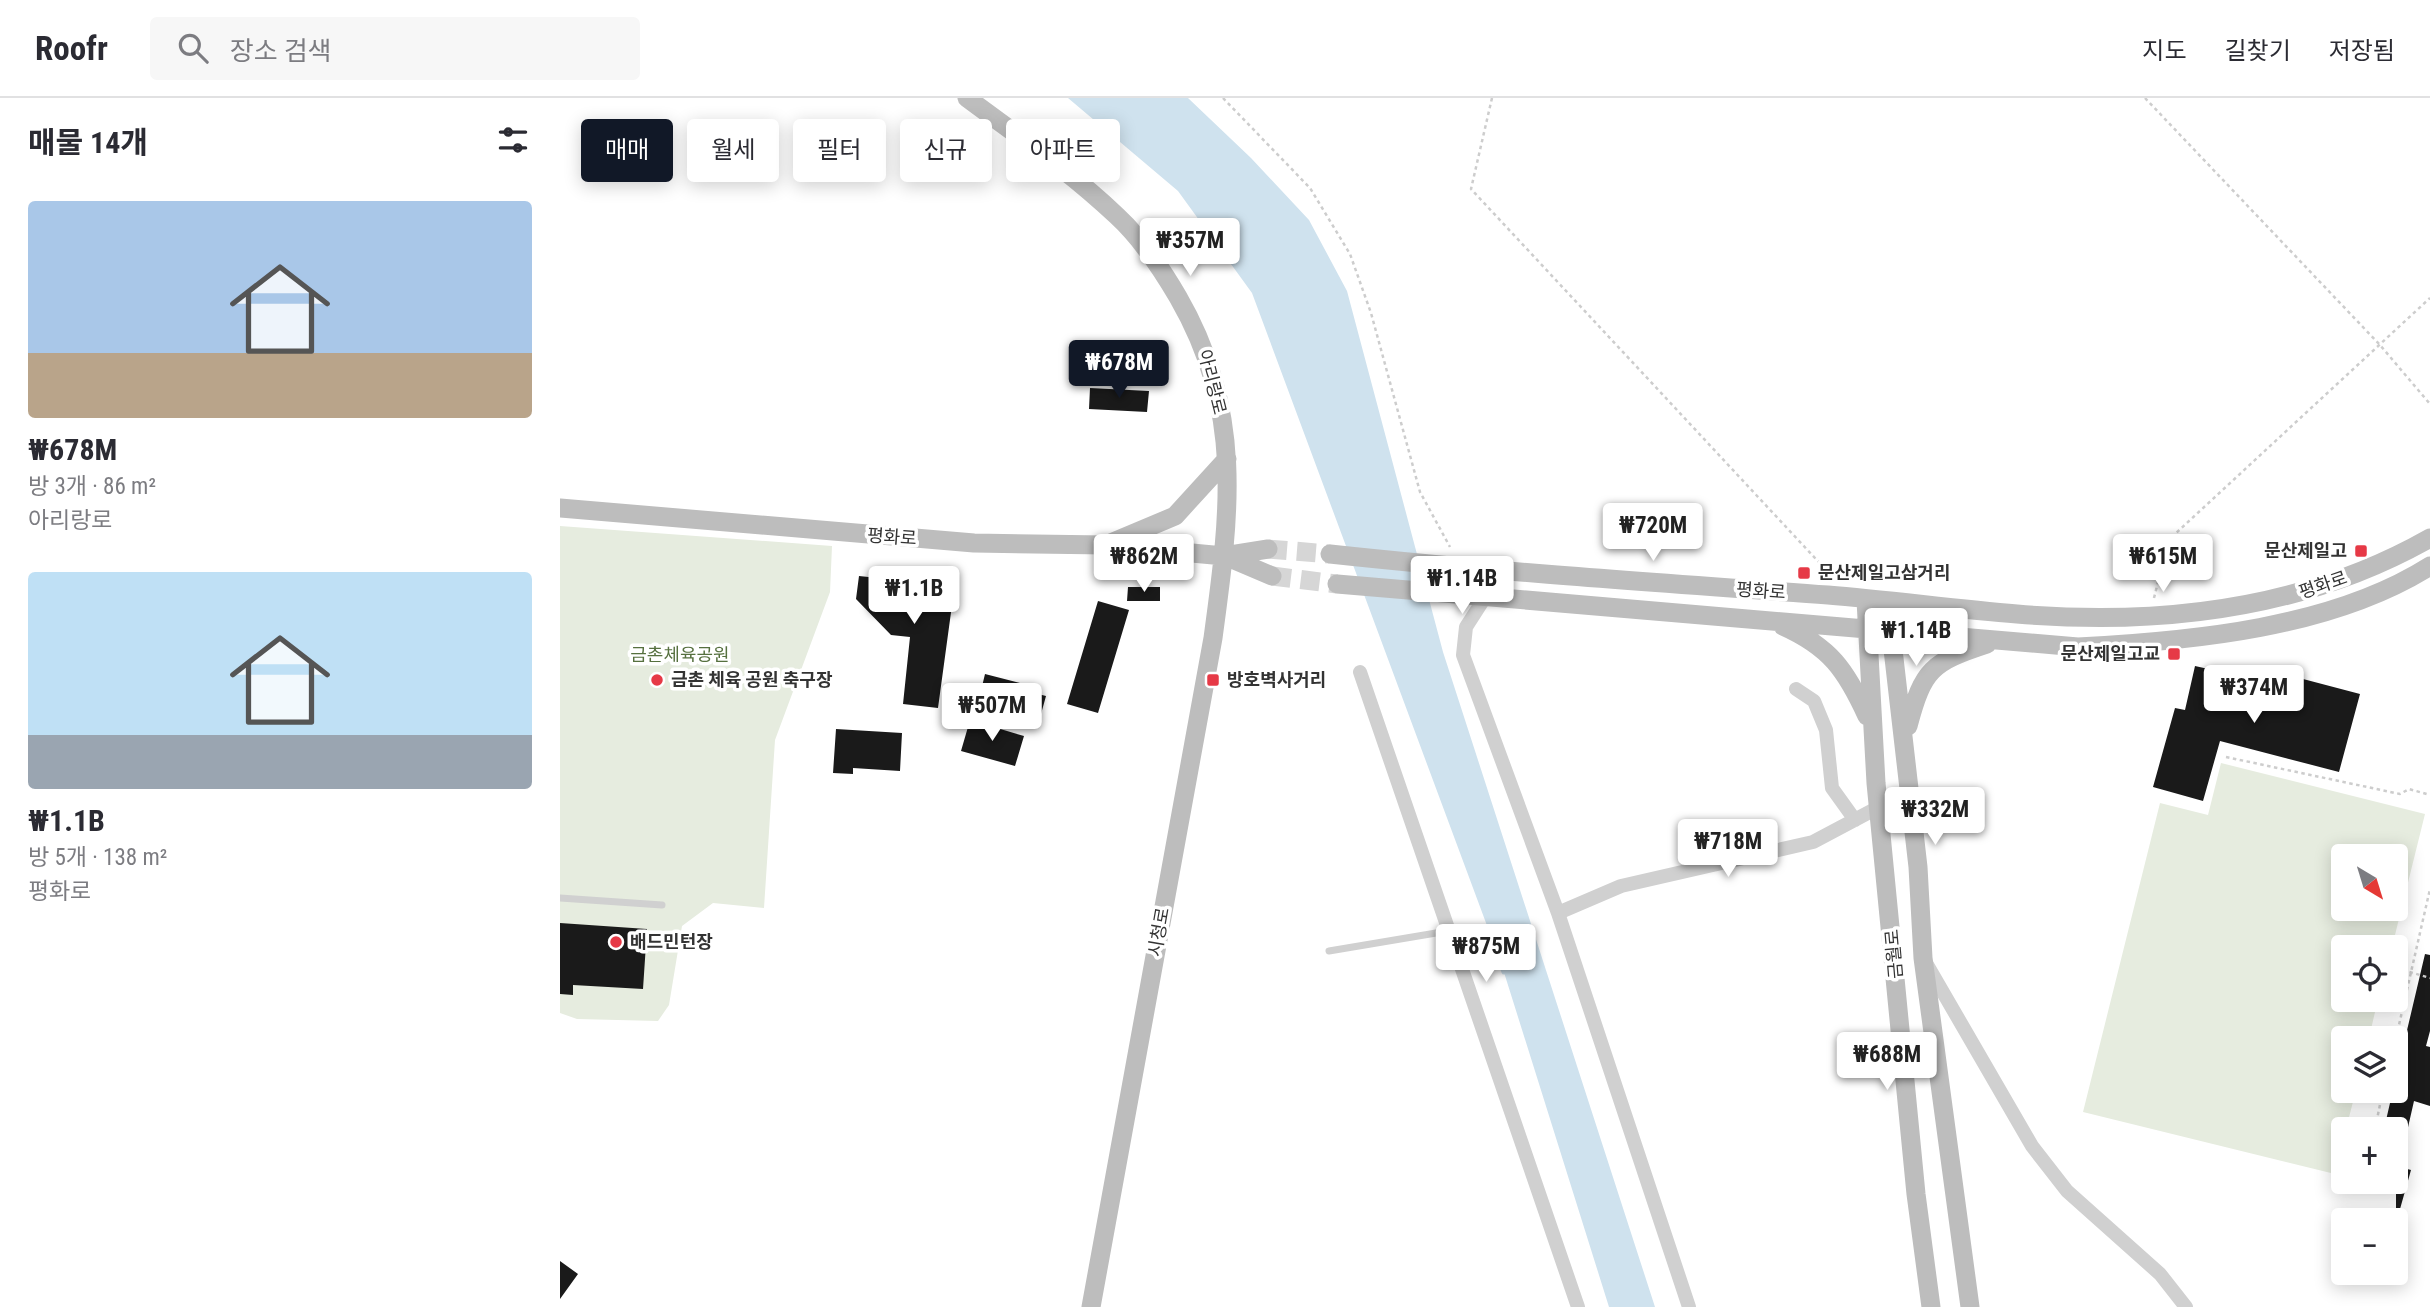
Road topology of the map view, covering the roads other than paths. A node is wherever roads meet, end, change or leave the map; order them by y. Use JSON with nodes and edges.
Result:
{"nodes":[{"id":1,"x":967,"y":98,"type":"edge"},
{"id":2,"x":1227,"y":459,"type":"junction"},
{"id":3,"x":560,"y":508,"type":"edge"},
{"id":4,"x":2430,"y":538,"type":"edge"},
{"id":5,"x":1106,"y":545,"type":"junction"},
{"id":6,"x":1268,"y":549,"type":"tunnel mouth"},
{"id":7,"x":1330,"y":554,"type":"tunnel mouth"},
{"id":8,"x":1224,"y":556,"type":"junction"},
{"id":9,"x":2430,"y":566,"type":"edge"},
{"id":10,"x":1272,"y":576,"type":"tunnel mouth"},
{"id":11,"x":1337,"y":584,"type":"tunnel mouth"},
{"id":12,"x":1484,"y":599,"type":"junction"},
{"id":13,"x":1866,"y":600,"type":"junction"},
{"id":14,"x":1892,"y":601,"type":"junction"},
{"id":15,"x":1773,"y":621,"type":"junction"},
{"id":16,"x":1866,"y":629,"type":"junction"},
{"id":17,"x":1891,"y":632,"type":"junction"},
{"id":18,"x":1997,"y":640,"type":"junction"},
{"id":19,"x":1360,"y":672,"type":"dead end"},
{"id":20,"x":1796,"y":689,"type":"dead end"},
{"id":21,"x":1874,"y":731,"type":"junction"},
{"id":22,"x":1905,"y":737,"type":"junction"},
{"id":23,"x":1879,"y":807,"type":"junction"},
{"id":24,"x":1854,"y":820,"type":"junction"},
{"id":25,"x":560,"y":898,"type":"edge"},
{"id":26,"x":662,"y":905,"type":"dead end"},
{"id":27,"x":1558,"y":913,"type":"junction"},
{"id":28,"x":1449,"y":931,"type":"junction"},
{"id":29,"x":1329,"y":951,"type":"dead end"},
{"id":30,"x":1923,"y":958,"type":"junction"},
{"id":31,"x":1091,"y":1307,"type":"edge"},
{"id":32,"x":1578,"y":1307,"type":"edge"},
{"id":33,"x":1689,"y":1307,"type":"edge"},
{"id":34,"x":1931,"y":1307,"type":"edge"},
{"id":35,"x":1970,"y":1307,"type":"edge"},
{"id":36,"x":2186,"y":1307,"type":"edge"}],
"edges":[{"from":1,"to":2,"type":"main road","name":"아리랑로"},
{"from":2,"to":5,"type":"main road"},
{"from":2,"to":8,"type":"main road","name":"아리랑로"},
{"from":3,"to":5,"type":"main road","name":"평화로"},
{"from":4,"to":14,"type":"main road","name":"평화로"},
{"from":5,"to":8,"type":"main road","name":"평화로"},
{"from":6,"to":8,"type":"main road","name":"평화로"},
{"from":7,"to":13,"type":"main road","name":"평화로"},
{"from":8,"to":10,"type":"main road","name":"평화로"},
{"from":8,"to":31,"type":"main road","name":"시청로"},
{"from":9,"to":18,"type":"main road","name":"평화로"},
{"from":11,"to":12,"type":"main road","name":"평화로"},
{"from":12,"to":15,"type":"main road","name":"평화로"},
{"from":12,"to":27,"type":"street"},
{"from":13,"to":14,"type":"main road","name":"평화로"},
{"from":13,"to":16,"type":"main road","name":"금월로"},
{"from":14,"to":17,"type":"main road","name":"금월로"},
{"from":15,"to":16,"type":"main road","name":"평화로"},
{"from":15,"to":21,"type":"main road"},
{"from":16,"to":17,"type":"main road","name":"평화로"},
{"from":16,"to":21,"type":"main road","name":"금월로"},
{"from":17,"to":18,"type":"main road","name":"평화로"},
{"from":17,"to":22,"type":"main road","name":"금월로"},
{"from":18,"to":22,"type":"main road"},
{"from":19,"to":28,"type":"street"},
{"from":20,"to":24,"type":"street"},
{"from":21,"to":23,"type":"main road","name":"금월로"},
{"from":22,"to":30,"type":"main road","name":"금월로"},
{"from":23,"to":24,"type":"street"},
{"from":23,"to":34,"type":"main road","name":"금월로"},
{"from":24,"to":27,"type":"street"},
{"from":25,"to":26,"type":"lane"},
{"from":27,"to":33,"type":"street"},
{"from":28,"to":29,"type":"lane"},
{"from":28,"to":32,"type":"street"},
{"from":30,"to":35,"type":"main road","name":"금월로"},
{"from":30,"to":36,"type":"street"}]}
